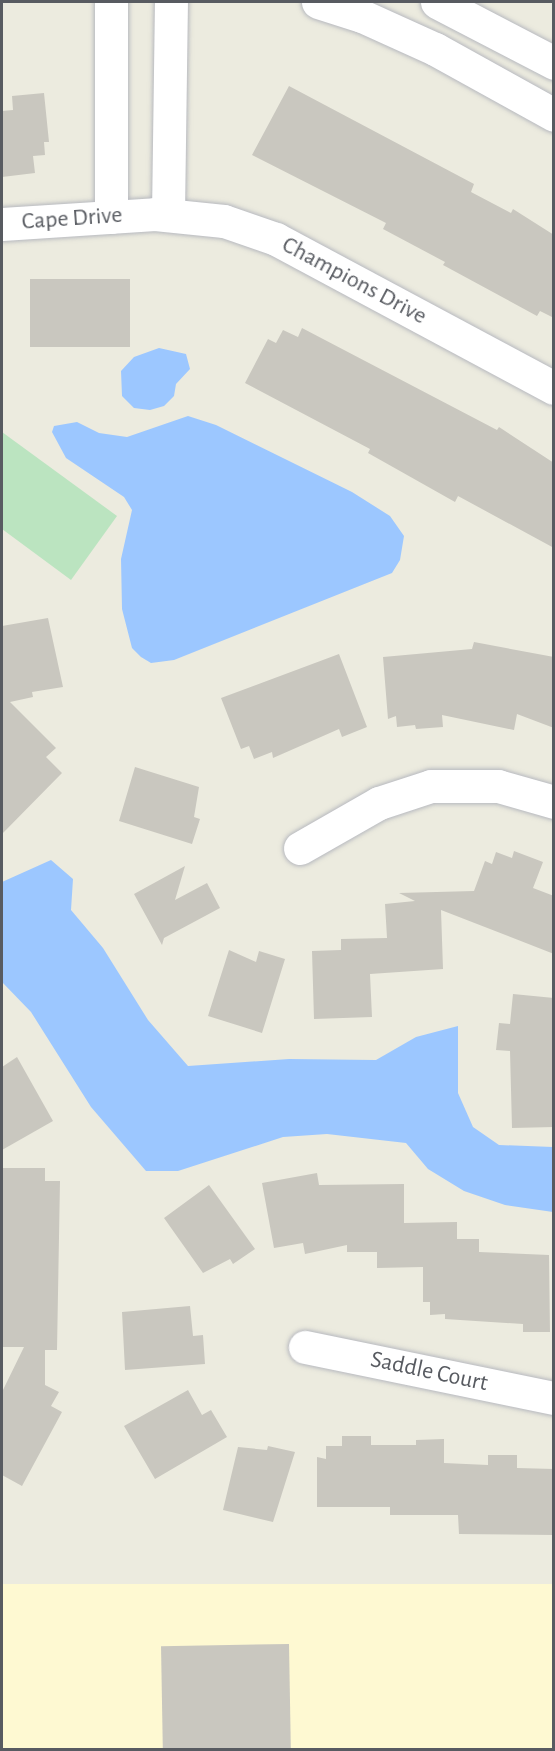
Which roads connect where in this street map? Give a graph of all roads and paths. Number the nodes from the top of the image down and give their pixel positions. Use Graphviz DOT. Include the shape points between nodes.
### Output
graph roads {
  1 [pos="111,2"];
  2 [pos="171,2"];
  3 [pos="318,2"];
  4 [pos="437,2"];
  5 [pos="554,63"];
  6 [pos="554,115"];
  7 [pos="140,215"];
  8 [pos="2,224"];
  9 [pos="554,388"];
  10 [pos="554,802"];
  11 [pos="300,848"];
  12 [pos="305,1347"];
  13 [pos="554,1398"];
  1 -- 7 [label="street"];
  2 -- 7 [label="street"];
  3 -- 6 [label="street" via="354,12 435,49"];
  4 -- 5 [label="street"];
  7 -- 8 [label="street, Cape Drive"];
  7 -- 9 [label="street, Champions Drive" via="224,221 276,239"];
  10 -- 11 [label="street" via="498,786 430,786 378,803"];
  12 -- 13 [label="street, Saddle Court"];
}
